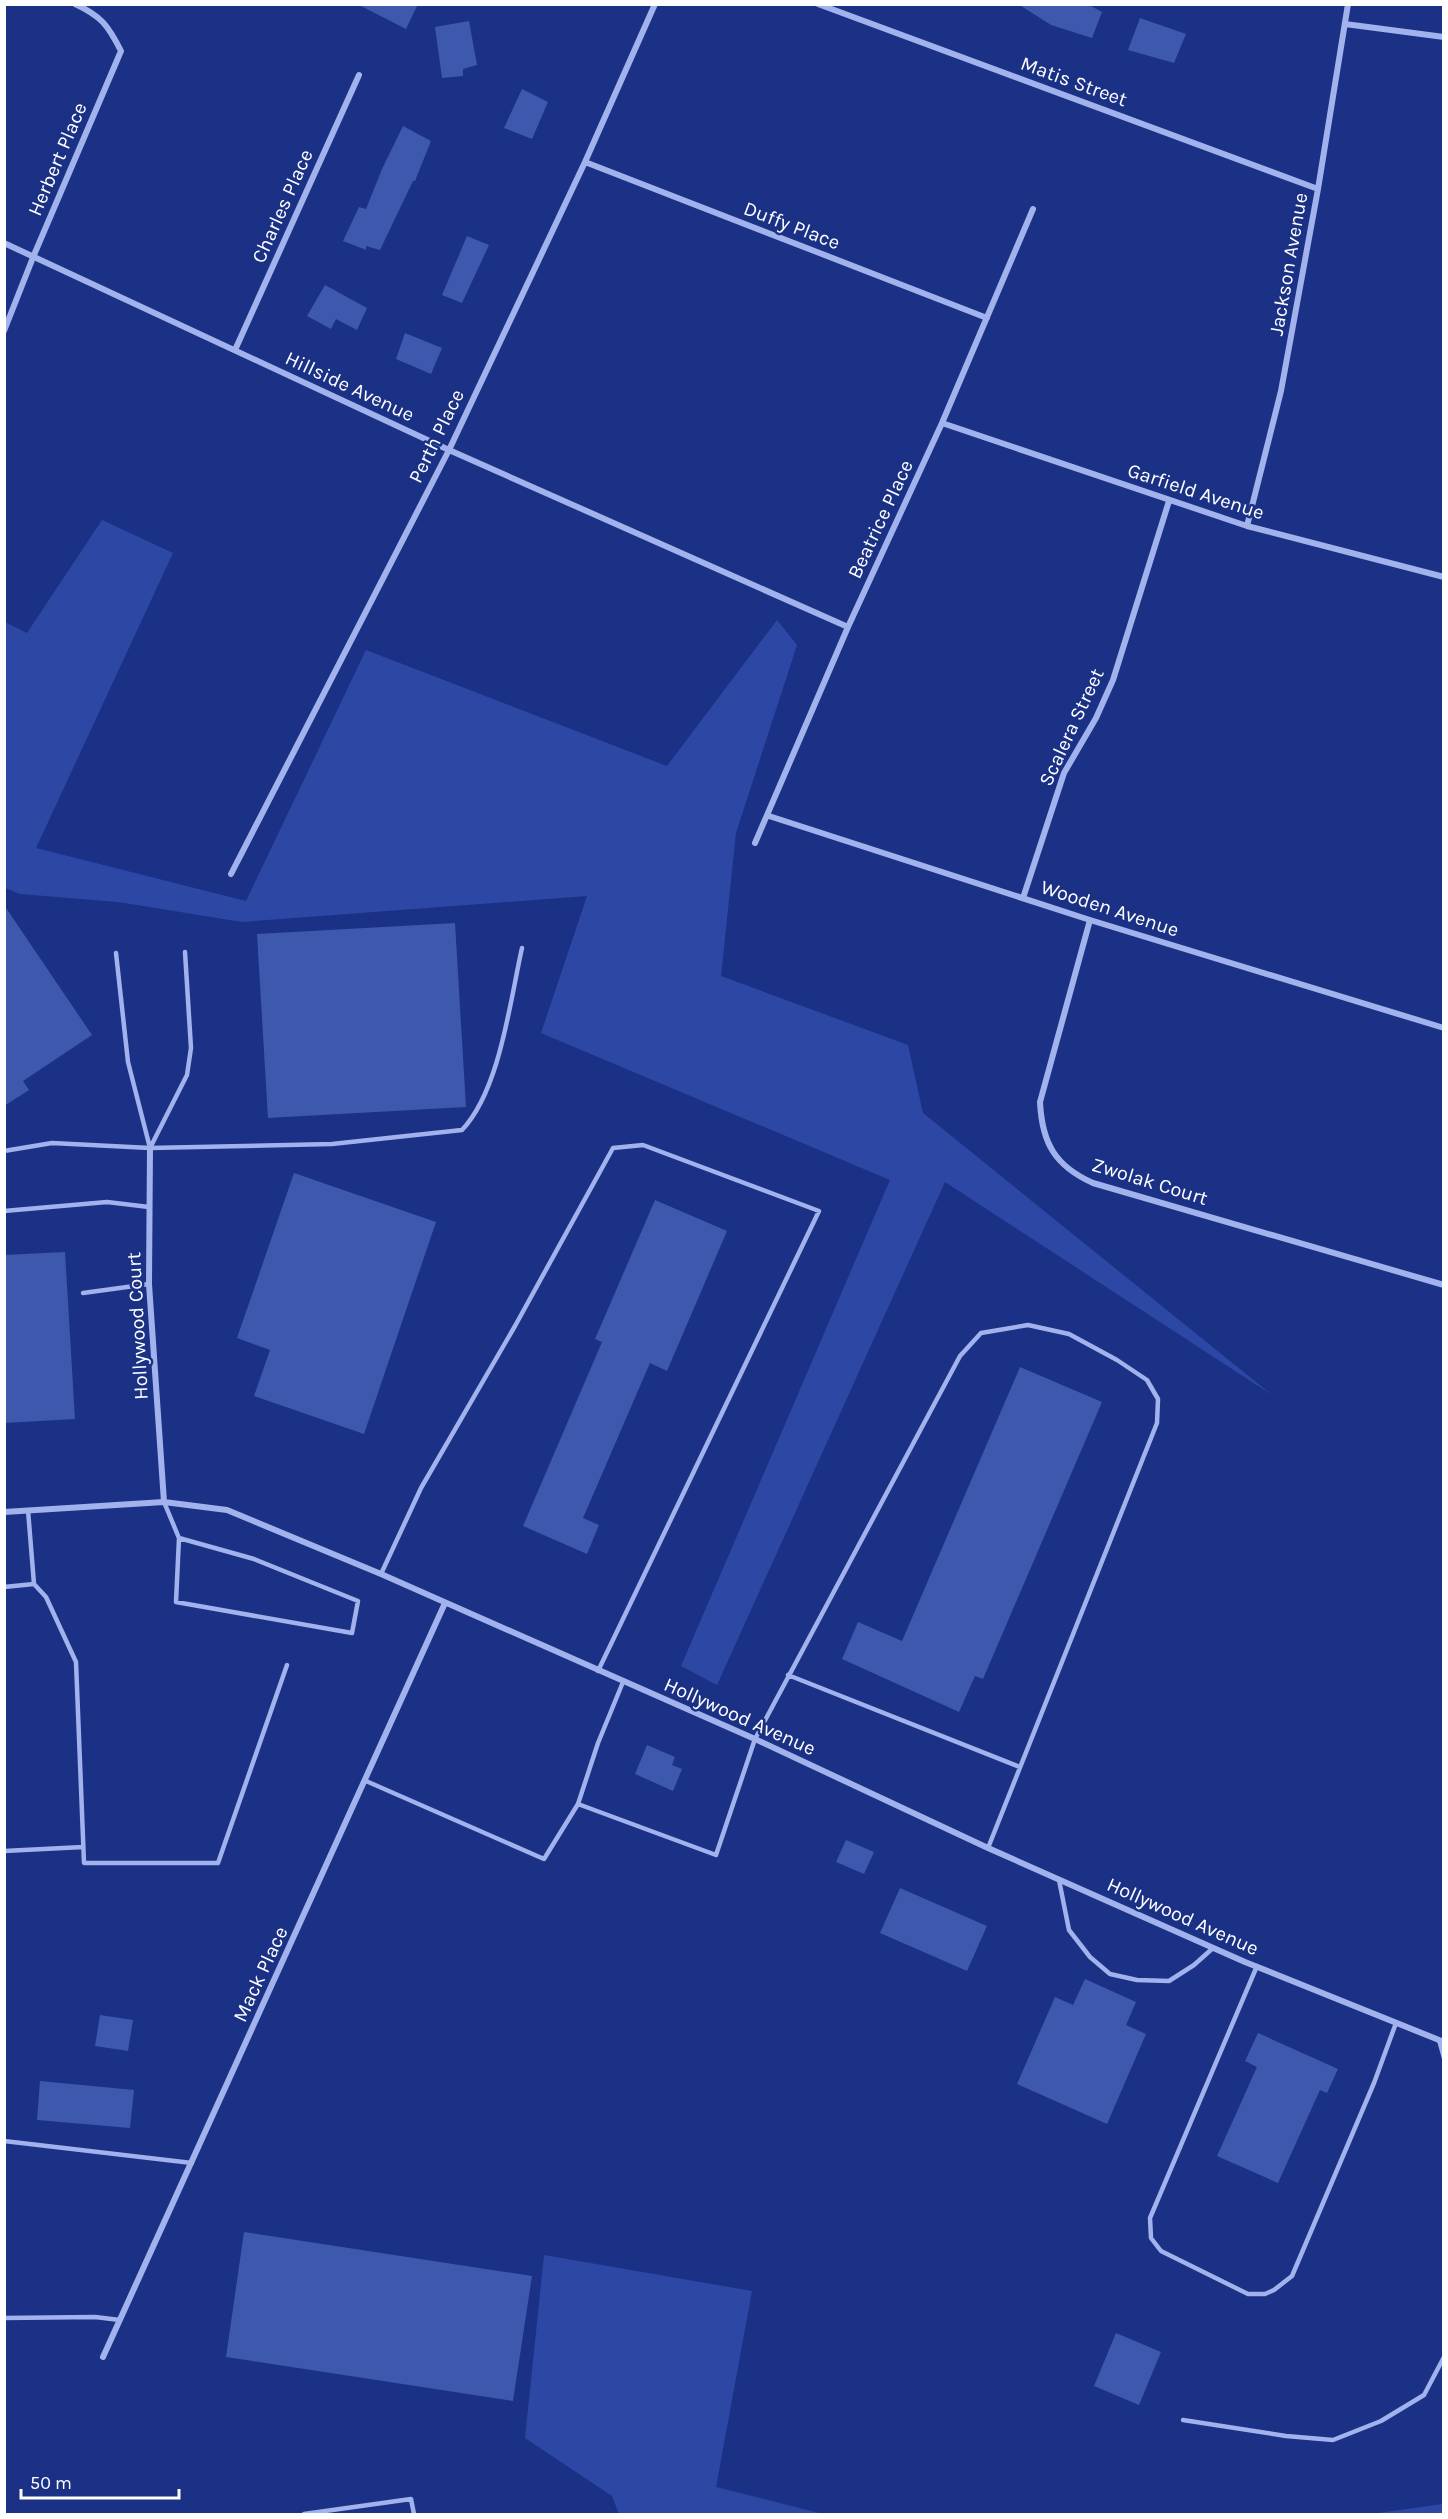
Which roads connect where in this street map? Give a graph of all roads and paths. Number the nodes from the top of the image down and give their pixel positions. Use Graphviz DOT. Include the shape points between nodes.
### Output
graph roads {
  1 [pos="75,4"];
  2 [pos="655,4"];
  3 [pos="818,4"];
  4 [pos="1348,4"];
  5 [pos="1345,24"];
  6 [pos="1443,37"];
  7 [pos="359,75"];
  8 [pos="585,162"];
  9 [pos="1318,189"];
  10 [pos="1033,209"];
  11 [pos="4,243"];
  12 [pos="34,255"];
  13 [pos="987,318"];
  14 [pos="4,331"];
  15 [pos="234,350"];
  16 [pos="942,423"];
  17 [pos="449,450"];
  18 [pos="1168,501"];
  19 [pos="1247,526"];
  20 [pos="1443,577"];
  21 [pos="848,627"];
  22 [pos="769,816"];
  23 [pos="755,843"];
  24 [pos="231,874"];
  25 [pos="1023,898"];
  26 [pos="1090,920"];
  27 [pos="522,948"];
  28 [pos="185,952"];
  29 [pos="116,953"];
  30 [pos="1443,1028"];
  31 [pos="150,1148"];
  32 [pos="4,1150"];
  33 [pos="149,1207"];
  34 [pos="4,1211"];
  35 [pos="149,1284"];
  36 [pos="1443,1285"];
  37 [pos="83,1293"];
  38 [pos="164,1502"];
  39 [pos="27,1510"];
  40 [pos="4,1512"];
  41 [pos="178,1538"];
  42 [pos="381,1574"];
  43 [pos="34,1584"];
  44 [pos="4,1587"];
  45 [pos="446,1603"];
  46 [pos="287,1665"];
  47 [pos="598,1671"];
  48 [pos="788,1675"];
  49 [pos="623,1682"];
  50 [pos="755,1739"];
  51 [pos="1020,1767"];
  52 [pos="366,1781"];
  53 [pos="578,1804"];
  54 [pos="83,1847"];
  55 [pos="988,1848"];
  56 [pos="4,1851"];
  57 [pos="1059,1880"];
  58 [pos="1213,1948"];
  59 [pos="1257,1966"];
  60 [pos="1396,2023"];
  61 [pos="1441,2041"];
  62 [pos="1443,2058"];
  63 [pos="4,2141"];
  64 [pos="192,2163"];
  65 [pos="4,2318"];
  66 [pos="120,2320"];
  67 [pos="103,2357"];
  68 [pos="1443,2358"];
  69 [pos="1183,2420"];
  70 [pos="304,2514"];
  71 [pos="414,2514"];
  1 -- 12 [label="street, Herbert Place" via="109,27 121,51"];
  2 -- 8 [label="street, Perth Place"];
  3 -- 9 [label="street, Matis Street"];
  4 -- 5 [label="street, Jackson Avenue"];
  5 -- 6 [label="street"];
  5 -- 9 [label="street, Jackson Avenue"];
  7 -- 15 [label="street, Charles Place"];
  8 -- 13 [label="street, Duffy Place"];
  8 -- 17 [label="street, Perth Place"];
  9 -- 19 [label="street, Jackson Avenue" via="1281,391"];
  10 -- 13 [label="street, Beatrice Place"];
  11 -- 12 [label="street, Hillside Avenue"];
  12 -- 14 [label="street, Herbert Place"];
  12 -- 15 [label="street, Hillside Avenue"];
  13 -- 16 [label="street, Beatrice Place"];
  15 -- 17 [label="street, Hillside Avenue"];
  16 -- 18 [label="street, Garfield Avenue"];
  16 -- 21 [label="street, Beatrice Place"];
  17 -- 21 [label="street, Hillside Avenue"];
  17 -- 24 [label="street, Perth Place"];
  18 -- 19 [label="street, Garfield Avenue"];
  18 -- 25 [label="street, Scalera Street" via="1113,680 1064,772"];
  19 -- 20 [label="street, Garfield Avenue"];
  21 -- 22 [label="street, Beatrice Place"];
  22 -- 23 [label="street, Beatrice Place"];
  22 -- 25 [label="street, Wooden Avenue"];
  25 -- 26 [label="street, Wooden Avenue"];
  26 -- 30 [label="street, Wooden Avenue"];
  26 -- 36 [label="street, Zwolak Court" via="1040,1102 1041,1126 1050,1149 1066,1168 1093,1183"];
  27 -- 31 [label="lane" via="493,1073 474,1118 462,1130 332,1144"];
  28 -- 31 [label="lane" via="191,1047 187,1075"];
  29 -- 31 [label="lane" via="128,1062"];
  31 -- 32 [label="lane" via="52,1143"];
  31 -- 33 [label="street, Hollywood Court"];
  33 -- 34 [label="lane" via="107,1203"];
  33 -- 35 [label="street, Hollywood Court"];
  35 -- 37 [label="lane"];
  35 -- 38 [label="street, Hollywood Court"];
  38 -- 39 [label="street, Hollywood Avenue"];
  38 -- 41 [label="lane"];
  38 -- 42 [label="street, Hollywood Avenue" via="227,1510"];
  39 -- 40 [label="street, Hollywood Avenue"];
  39 -- 43 [label="lane"];
  41 -- 41 [label="lane" via="176,1602 352,1633 358,1601 254,1559"];
  42 -- 45 [label="street, Hollywood Avenue"];
  42 -- 47 [label="lane" via="422,1488 613,1148 643,1145 819,1212"];
  43 -- 44 [label="lane"];
  43 -- 54 [label="lane" via="46,1597 76,1662"];
  45 -- 47 [label="street, Hollywood Avenue"];
  45 -- 52 [label="street, Mack Place"];
  46 -- 54 [label="lane" via="218,1863 84,1863"];
  47 -- 49 [label="street, Hollywood Avenue"];
  48 -- 50 [label="lane"];
  48 -- 51 [label="lane"];
  48 -- 51 [label="lane" via="960,1356 981,1334 1028,1325 1069,1334 1147,1380 1158,1399 1157,1423"];
  49 -- 50 [label="street, Hollywood Avenue"];
  49 -- 53 [label="lane"];
  50 -- 53 [label="lane" via="716,1855"];
  50 -- 55 [label="street, Hollywood Avenue"];
  51 -- 55 [label="lane"];
  52 -- 53 [label="lane" via="544,1859"];
  52 -- 64 [label="street, Mack Place"];
  54 -- 56 [label="lane"];
  55 -- 57 [label="street, Hollywood Avenue"];
  57 -- 58 [label="street, Hollywood Avenue"];
  57 -- 58 [label="lane" via="1069,1930 1090,1957 1110,1974 1169,1981"];
  58 -- 59 [label="street, Hollywood Avenue"];
  59 -- 60 [label="street, Hollywood Avenue"];
  59 -- 60 [label="lane" via="1150,2218 1150,2238 1161,2252 1248,2294 1265,2294 1292,2276"];
  60 -- 61 [label="street, Hollywood Avenue"];
  61 -- 62 [label="lane"];
  63 -- 64 [label="lane"];
  64 -- 66 [label="street, Mack Place"];
  65 -- 66 [label="lane"];
  66 -- 67 [label="street, Mack Place"];
  68 -- 69 [label="lane" via="1424,2396 1382,2421 1333,2440"];
  70 -- 71 [label="lane" via="411,2499"];
}
